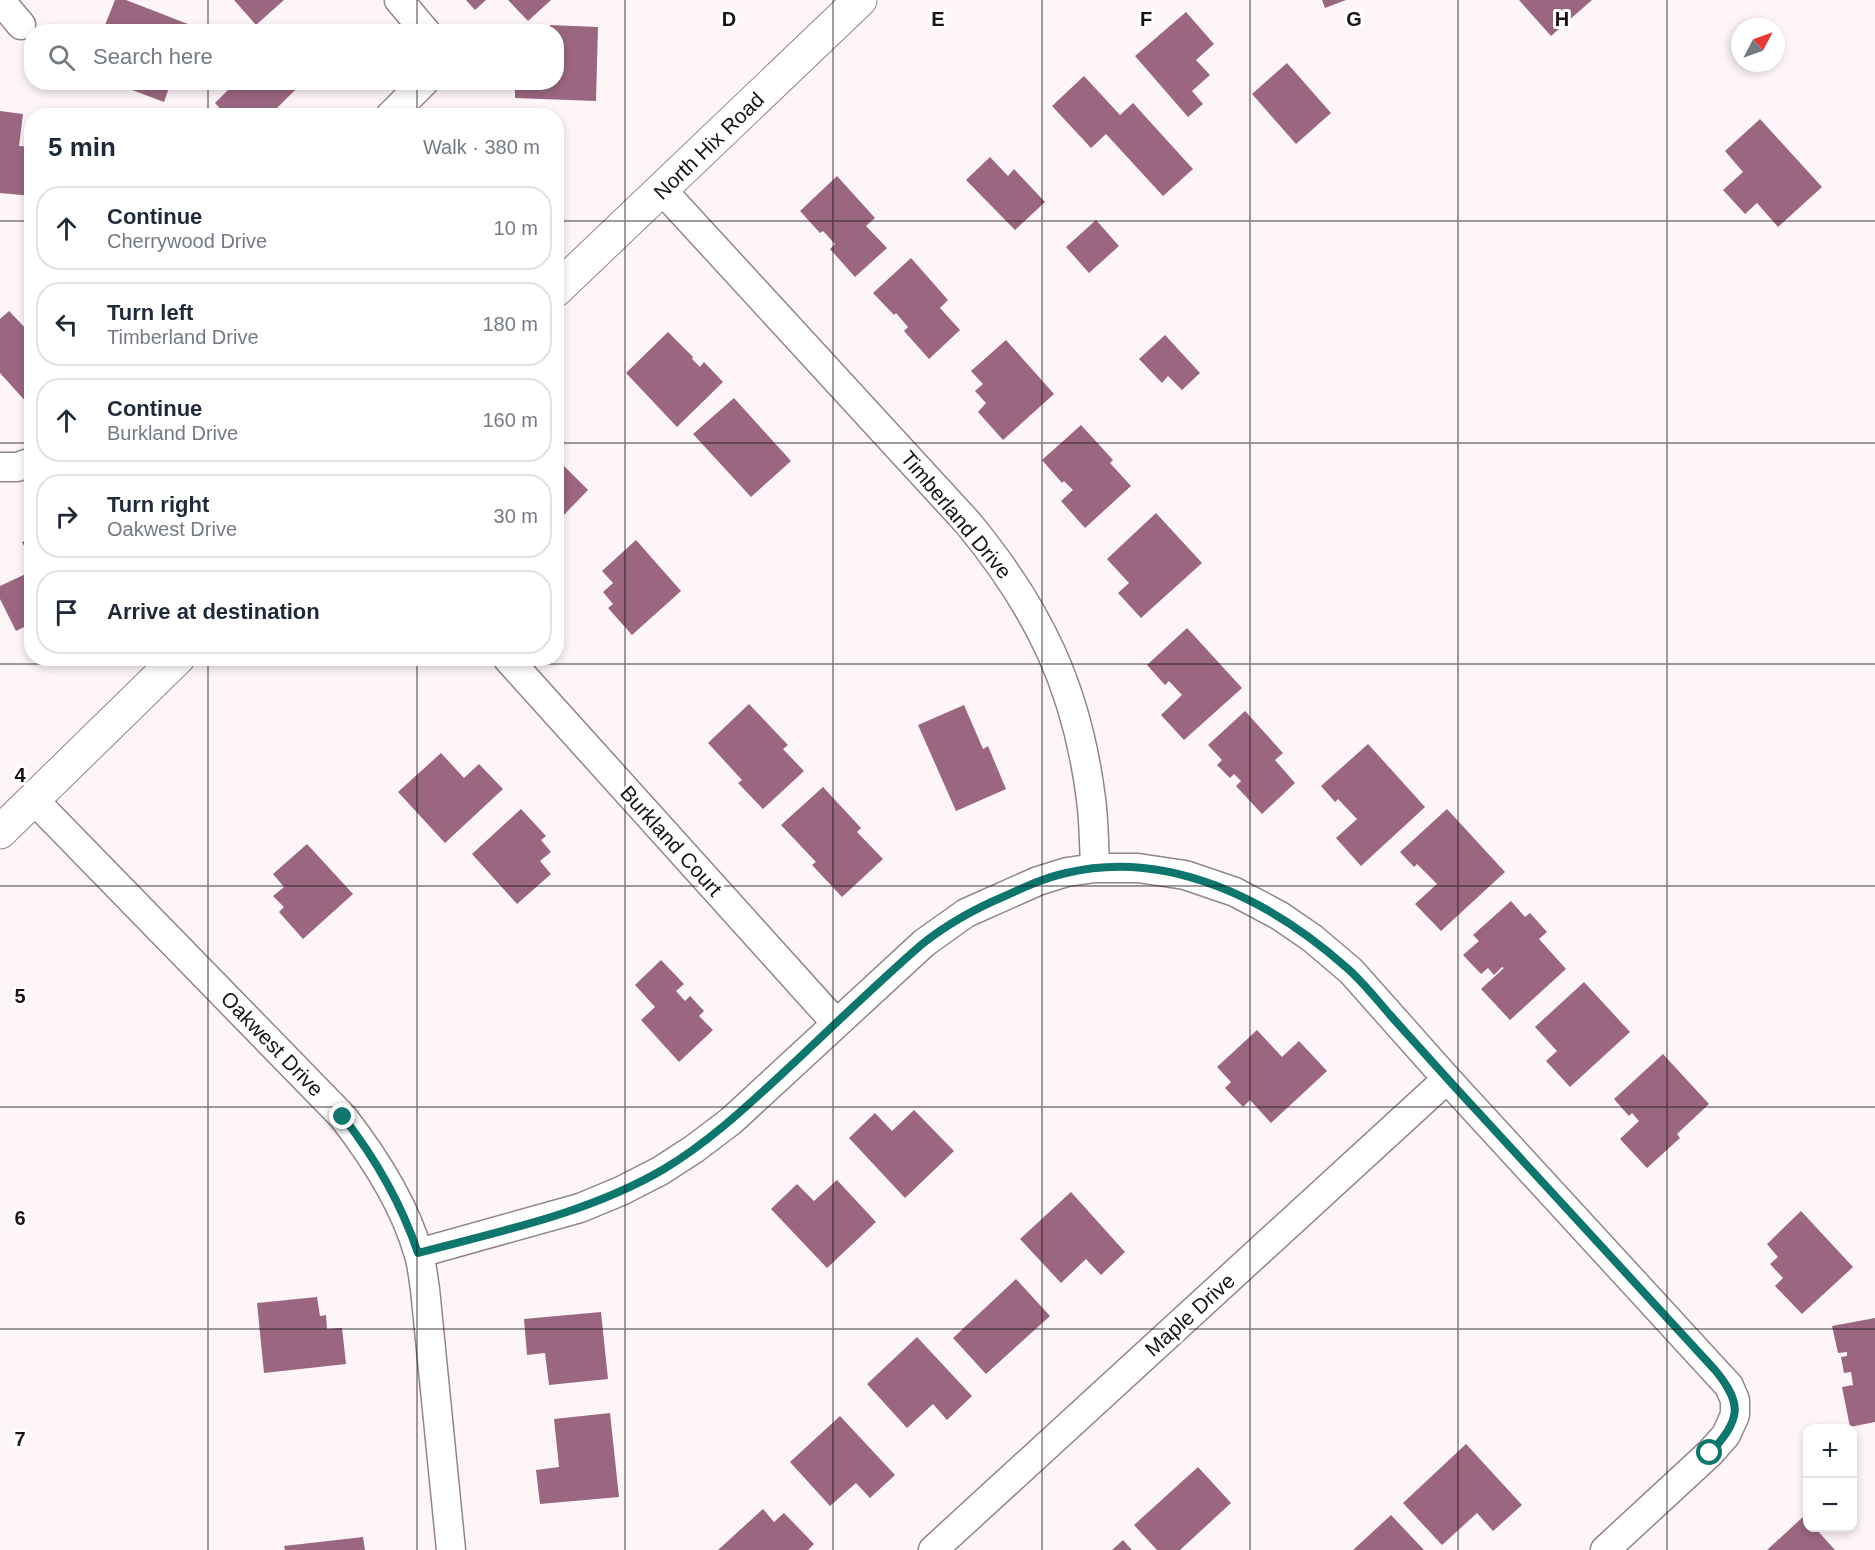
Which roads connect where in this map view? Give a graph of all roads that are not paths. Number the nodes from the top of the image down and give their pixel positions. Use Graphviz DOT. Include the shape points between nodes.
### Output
graph roads {
  1 [pos="0,0"];
  2 [pos="399,0"];
  3 [pos="860,0"];
  4 [pos="419,24"];
  5 [pos="21,25"];
  6 [pos="416,90"];
  7 [pos="398,108"];
  8 [pos="663,190"];
  9 [pos="564,283"];
  10 [pos="24,464"];
  11 [pos="1,468"];
  12 [pos="169,666"];
  13 [pos="514,666"];
  14 [pos="33,799"];
  15 [pos="0,832"];
  16 [pos="1095,868"];
  17 [pos="836,1023"];
  18 [pos="1448,1079"];
  19 [pos="418,1253"];
  20 [pos="452,1550"];
  21 [pos="933,1550"];
  22 [pos="1605,1550"];
  1 -- 5 [label="street"];
  2 -- 4 [label="street"];
  3 -- 8 [label="street, North Hix Road"];
  6 -- 7 [label="street"];
  8 -- 9 [label="street, North Hix Road"];
  8 -- 16 [label="street, Timberland Drive" via="968,523 1021,593 1057,661 1078,727 1091,800"];
  10 -- 11 [label="street"];
  12 -- 14 [label="street"];
  13 -- 17 [label="street, Burkland Court"];
  14 -- 15 [label="street"];
  14 -- 19 [label="street, Oakwest Drive" via="343,1117 365,1146 406,1217"];
  16 -- 17 [label="street" via="1038,881 966,913 924,943"];
  16 -- 18 [label="street" via="1138,867 1185,875 1235,892 1280,916 1351,971"];
  17 -- 19 [label="street" via="731,1121 660,1171 580,1208"];
  18 -- 21 [label="street, Maple Drive"];
  18 -- 22 [label="street" via="1715,1370 1735,1400 1735,1415 1726,1435"];
  19 -- 20 [label="street, Oakwest Drive"];
}
